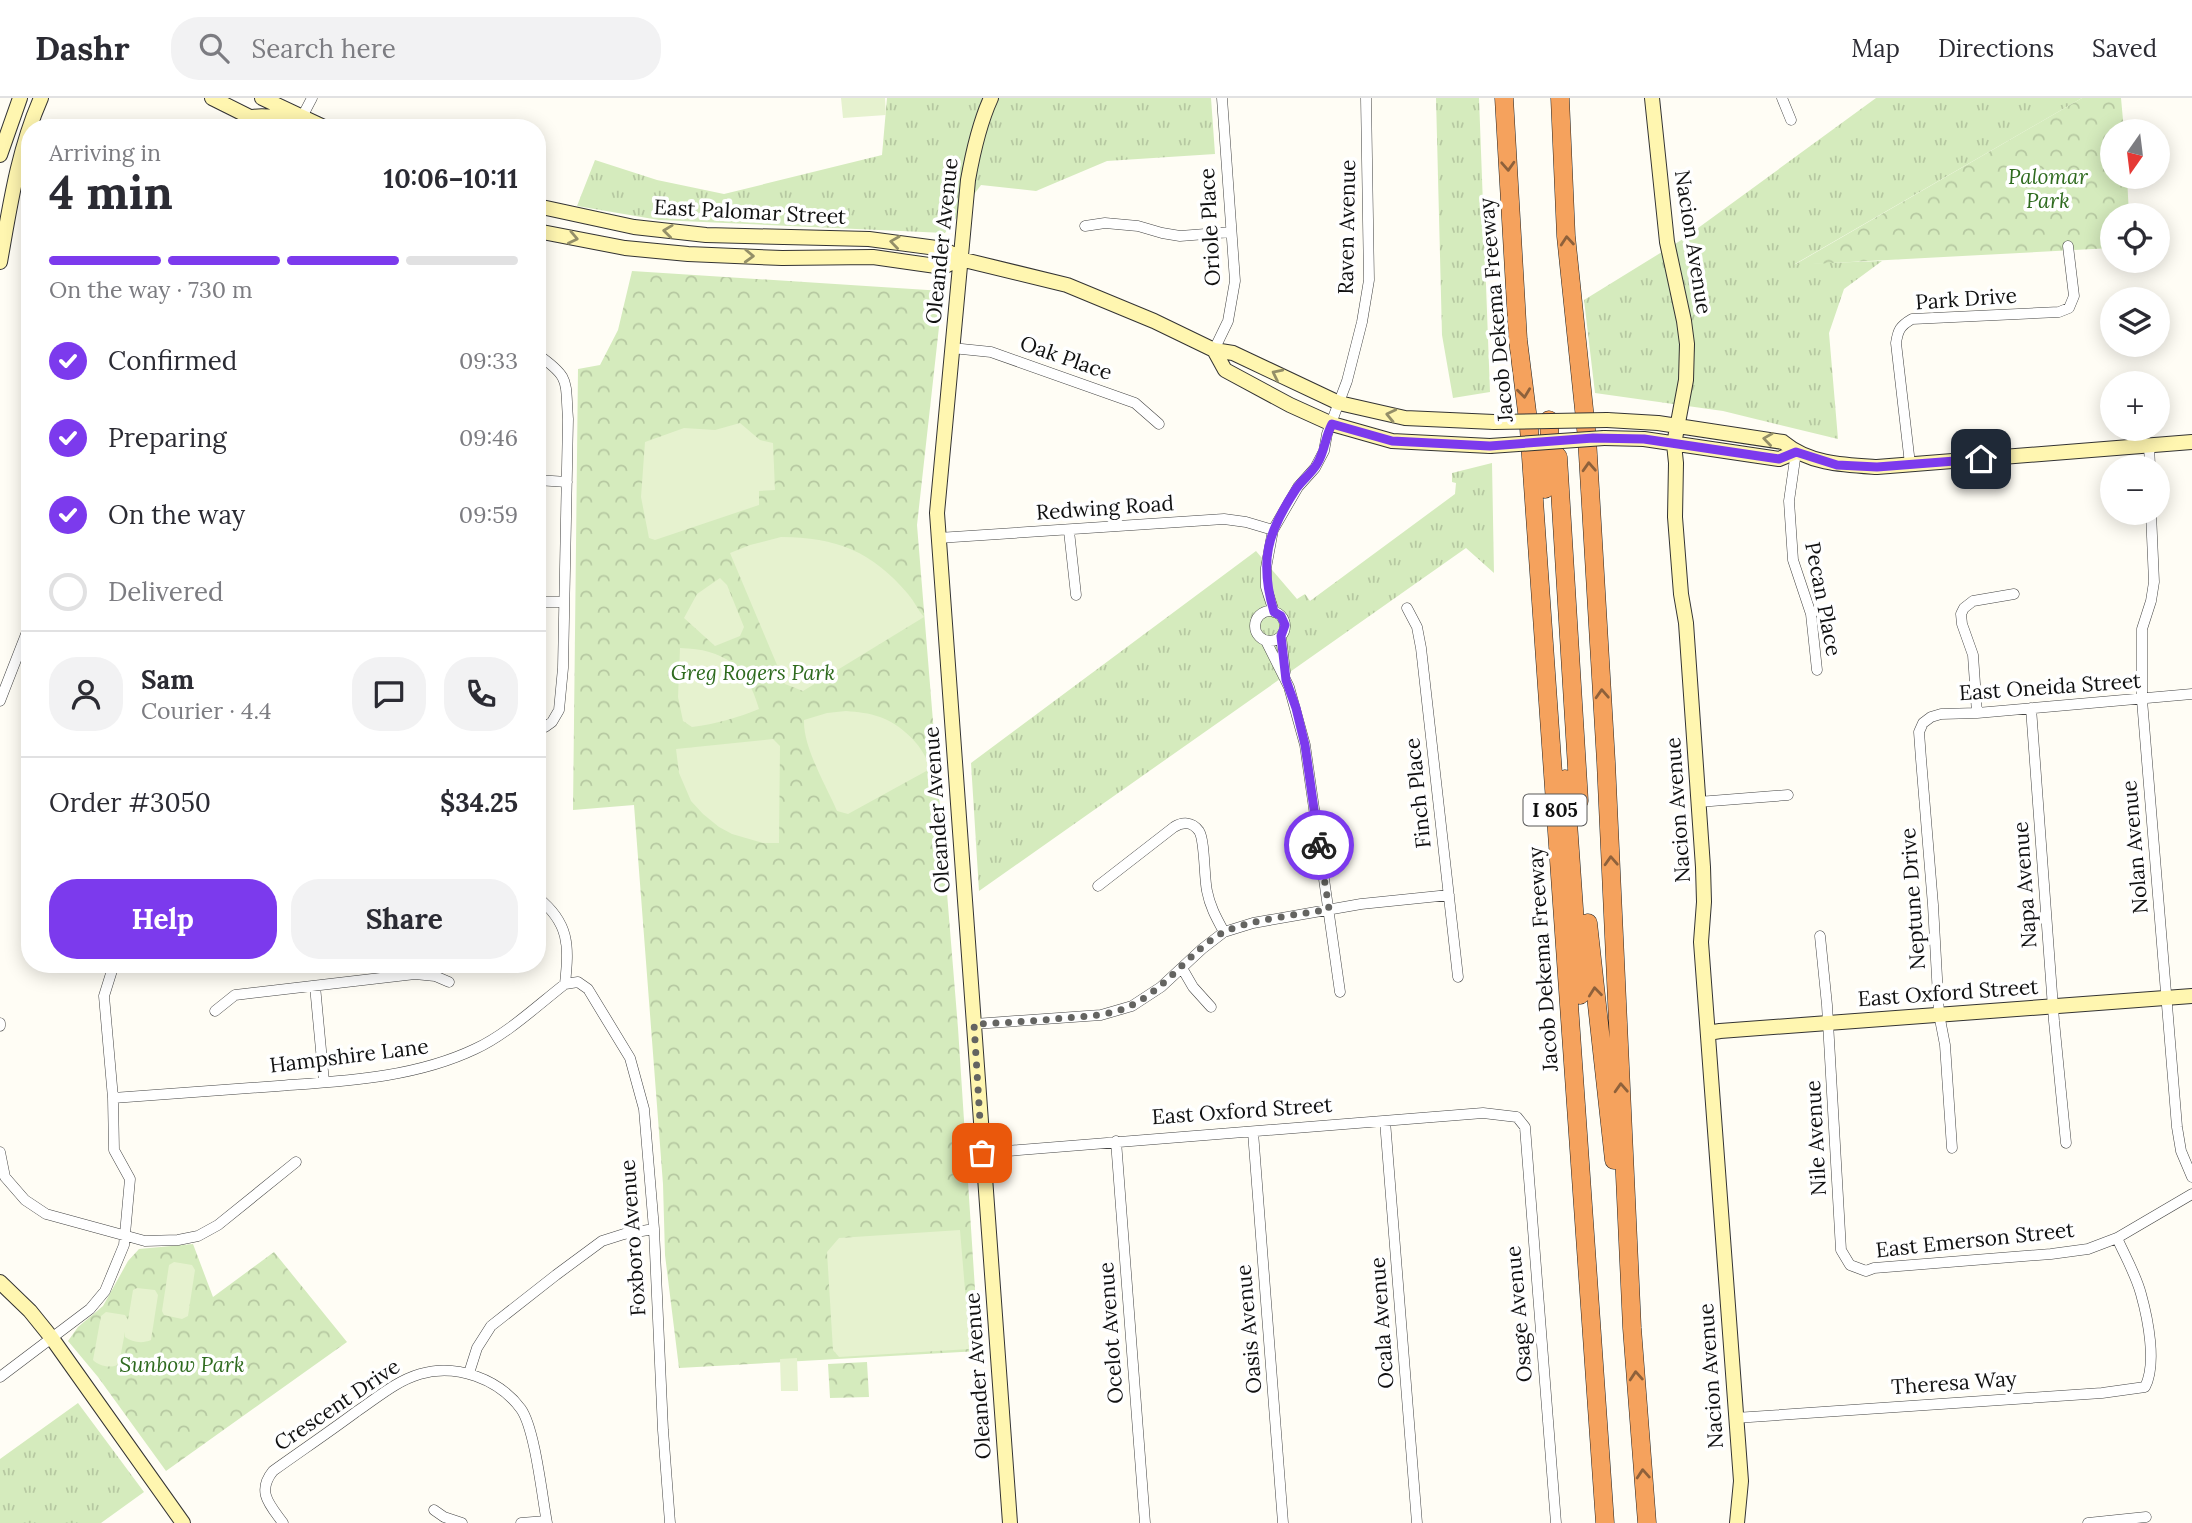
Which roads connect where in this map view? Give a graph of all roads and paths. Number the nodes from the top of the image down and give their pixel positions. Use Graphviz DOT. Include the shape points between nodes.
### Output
graph roads {
  1 [pos="20,98"];
  2 [pos="41,98"];
  3 [pos="212,98"];
  4 [pos="262,98"];
  5 [pos="312,98"];
  6 [pos="991,98"];
  7 [pos="1222,98"];
  8 [pos="1366,98"];
  9 [pos="1504,98"];
  10 [pos="1560,98"];
  11 [pos="1652,98"];
  12 [pos="1782,98"];
  13 [pos="252,117"];
  14 [pos="302,117"];
  15 [pos="31,119"];
  16 [pos="256,119"];
  17 [pos="284,119"];
  18 [pos="293,119"];
  19 [pos="306,119"];
  20 [pos="1791,120"];
  21 [pos="0,155"];
  22 [pos="21,158"];
  23 [pos="546,208"];
  24 [pos="630,226"];
  25 [pos="1085,226"];
  26 [pos="546,232"];
  27 [pos="1231,232"];
  28 [pos="604,244"];
  29 [pos="2068,246"];
  30 [pos="960,259"];
  31 [pos="0,262"];
  32 [pos="952,348"];
  33 [pos="1214,350"];
  34 [pos="546,361"];
  35 [pos="1339,403"];
  36 [pos="1549,420"];
  37 [pos="1159,424"];
  38 [pos="1332,424"];
  39 [pos="1677,426"];
  40 [pos="2192,442"];
  41 [pos="1550,444"];
  42 [pos="1674,444"];
  43 [pos="2150,445"];
  44 [pos="1796,452"];
  45 [pos="2150,455"];
  46 [pos="1910,464"];
  47 [pos="546,481"];
  48 [pos="567,482"];
  49 [pos="2152,525"];
  50 [pos="1273,530"];
  51 [pos="1069,531"];
  52 [pos="938,538"];
  53 [pos="1266,587"];
  54 [pos="1558,592"];
  55 [pos="2014,594"];
  56 [pos="1076,595"];
  57 [pos="546,602"];
  58 [pos="564,602"];
  59 [pos="1407,608"];
  60 [pos="1274,612"];
  61 [pos="1259,616"];
  62 [pos="1281,636"];
  63 [pos="1266,641"];
  64 [pos="21,647"];
  65 [pos="1818,670"];
  66 [pos="1286,680"];
  67 [pos="2192,694"];
  68 [pos="2142,700"];
  69 [pos="0,701"];
  70 [pos="2031,708"];
  71 [pos="1978,713"];
  72 [pos="546,726"];
  73 [pos="1919,732"];
  74 [pos="1788,795"];
  75 [pos="1698,802"];
  76 [pos="1098,886"];
  77 [pos="1449,895"];
  78 [pos="546,905"];
  79 [pos="1329,909"];
  80 [pos="1224,932"];
  81 [pos="1820,936"];
  82 [pos="1182,968"];
  83 [pos="111,973"];
  84 [pos="1458,977"];
  85 [pos="449,982"];
  86 [pos="565,984"];
  87 [pos="315,986"];
  88 [pos="1340,992"];
  89 [pos="2192,996"];
  90 [pos="2167,998"];
  91 [pos="1211,1007"];
  92 [pos="2054,1007"];
  93 [pos="215,1011"];
  94 [pos="1939,1014"];
  95 [pos="1828,1023"];
  96 [pos="974,1024"];
  97 [pos="1708,1033"];
  98 [pos="324,1082"];
  99 [pos="113,1098"];
  100 [pos="1504,1115"];
  101 [pos="1385,1121"];
  102 [pos="1252,1132"];
  103 [pos="1116,1141"];
  104 [pos="2066,1143"];
  105 [pos="1952,1148"];
  106 [pos="0,1152"];
  107 [pos="982,1153"];
  108 [pos="296,1162"];
  109 [pos="2192,1177"];
  110 [pos="2192,1194"];
  111 [pos="654,1229"];
  112 [pos="125,1237"];
  113 [pos="2117,1238"];
  114 [pos="1841,1250"];
  115 [pos="0,1282"];
  116 [pos="1632,1328"];
  117 [pos="51,1337"];
  118 [pos="469,1373"];
  119 [pos="0,1377"];
  120 [pos="1735,1418"];
  121 [pos="433,1510"];
  122 [pos="2146,1517"];
  123 [pos="547,1522"];
  124 [pos="183,1523"];
  125 [pos="283,1523"];
  126 [pos="462,1523"];
  127 [pos="521,1523"];
  128 [pos="670,1523"];
  129 [pos="1010,1523"];
  130 [pos="1145,1523"];
  131 [pos="1283,1523"];
  132 [pos="1416,1523"];
  133 [pos="1556,1523"];
  134 [pos="1606,1523"];
  135 [pos="1647,1523"];
  136 [pos="1737,1523"];
  137 [pos="2088,1523"];
  1 -- 21 [label="street"];
  2 -- 15 [label="street"];
  3 -- 13 [label="street"];
  4 -- 14 [label="street"];
  5 -- 14 [label="street"];
  6 -- 30 [label="street, Oleander Avenue" via="972,157"];
  7 -- 27 [label="street, Oriole Place"];
  8 -- 35 [label="street, Raven Avenue" via="1369,280 1363,323"];
  9 -- 134 [label="highway, Jacob Dekema Freeway / I 805, one-way"];
  116 -- 10 [label="highway, I 805, one-way" via="1605,735 1587,438 1566,236"];
  11 -- 39 [label="street, Nacion Avenue" via="1667,242 1687,344"];
  12 -- 20 [label="street"];
  13 -- 16 [label="street"];
  13 -- 17 [label="street"];
  14 -- 18 [label="street"];
  14 -- 19 [label="street"];
  22 -- 31 [label="street"];
  23 -- 24 [label="street, East Palomar Street"];
  24 -- 28 [label="street" via="622,236"];
  30 -- 24 [label="street, East Palomar Street, one-way" via="944,249 869,239 706,235"];
  25 -- 27 [label="street" via="1138,226 1180,236"];
  26 -- 28 [label="street, East Palomar Street, one-way"];
  27 -- 33 [label="street, Oriole Place" via="1233,302"];
  28 -- 30 [label="street, East Palomar Street, one-way" via="688,254 873,257 943,267"];
  29 -- 46 [label="street, Park Drive" via="2074,296 2069,308 1912,319 1898,330"];
  30 -- 32 [label="street, Oleander Avenue"];
  30 -- 33 [label="street, East Palomar Street" via="1066,285"];
  32 -- 37 [label="street, Oak Place" via="991,352 1135,402"];
  32 -- 52 [label="street, Oleander Avenue"];
  35 -- 33 [label="street, East Palomar Street, one-way" via="1233,353"];
  33 -- 38 [label="street, East Palomar Street" via="1225,370"];
  34 -- 48 [label="street" via="566,382"];
  36 -- 35 [label="street, East Palomar Street, one-way, bridge" via="1405,418"];
  35 -- 38 [label="street, Raven Avenue"];
  36 -- 39 [label="street, East Palomar Street, bridge"];
  36 -- 41 [label="highway, bridge"];
  38 -- 41 [label="street, East Palomar Street, bridge" via="1392,441"];
  38 -- 50 [label="street, Raven Avenue" via="1320,460 1298,486"];
  39 -- 42 [label="street, Nacion Avenue"];
  44 -- 39 [label="street, East Palomar Street, one-way" via="1783,442"];
  40 -- 43 [label="street, East Palomar Street"];
  41 -- 42 [label="street, East Palomar Street, bridge" via="1604,438"];
  41 -- 54 [label="highway" via="1543,459"];
  42 -- 44 [label="street, East Palomar Street" via="1779,459"];
  42 -- 75 [label="street, Nacion Avenue" via="1675,517"];
  43 -- 45 [label="street"];
  43 -- 46 [label="street, East Palomar Street"];
  44 -- 46 [label="street, East Palomar Street" via="1837,465"];
  44 -- 65 [label="street, Pecan Place" via="1789,500 1793,560 1811,614"];
  47 -- 48 [label="street"];
  48 -- 58 [label="street"];
  49 -- 68 [label="street, Nolan Avenue" via="2154,582 2142,629"];
  50 -- 51 [label="street, Redwing Road" via="1224,519"];
  50 -- 53 [label="street, Raven Avenue"];
  51 -- 52 [label="street, Redwing Road"];
  51 -- 56 [label="street"];
  52 -- 96 [label="street, Oleander Avenue"];
  53 -- 60 [label="street, Raven Avenue"];
  53 -- 61 [label="street, Raven Avenue"];
  116 -- 54 [label="highway, one-way" via="1589,937"];
  54 -- 134 [label="highway"];
  55 -- 71 [label="street" via="1973,601 1961,614 1973,655"];
  57 -- 58 [label="street"];
  58 -- 72 [label="street" via="559,710"];
  59 -- 77 [label="street, Finch Place" via="1421,649"];
  60 -- 61 [label="street"];
  60 -- 62 [label="street" via="1284,620"];
  61 -- 63 [label="street" via="1255,630"];
  62 -- 63 [label="street"];
  62 -- 66 [label="street"];
  63 -- 66 [label="street"];
  64 -- 69 [label="street"];
  66 -- 79 [label="street" via="1305,745"];
  67 -- 68 [label="street, East Oneida Street"];
  68 -- 70 [label="street, East Oneida Street"];
  68 -- 90 [label="street, Nolan Avenue"];
  70 -- 71 [label="street, East Oneida Street"];
  70 -- 92 [label="street, Napa Avenue"];
  71 -- 73 [label="street, East Oneida Street" via="1931,717"];
  73 -- 94 [label="street, Neptune Drive"];
  74 -- 75 [label="street"];
  75 -- 97 [label="street, Nacion Avenue"];
  76 -- 80 [label="street" via="1174,827 1191,824 1201,837 1206,891"];
  77 -- 79 [label="street"];
  77 -- 84 [label="street, Finch Place"];
  78 -- 86 [label="street" via="565,934"];
  79 -- 80 [label="street"];
  79 -- 88 [label="street"];
  80 -- 82 [label="street"];
  81 -- 95 [label="street, Nile Avenue"];
  82 -- 91 [label="street"];
  82 -- 96 [label="street" via="1132,1006 1101,1015"];
  83 -- 99 [label="street" via="104,996"];
  85 -- 87 [label="street" via="415,974"];
  86 -- 98 [label="street, Hampshire Lane" via="478,1048 441,1064"];
  86 -- 111 [label="street, Foxboro Avenue" via="578,982 587,989 636,1074 644,1109"];
  87 -- 93 [label="street" via="234,995"];
  87 -- 98 [label="street"];
  89 -- 90 [label="street, East Oxford Street"];
  90 -- 92 [label="street, East Oxford Street"];
  90 -- 109 [label="street, Nolan Avenue" via="2177,1127"];
  92 -- 94 [label="street, East Oxford Street"];
  92 -- 104 [label="street, Napa Avenue"];
  94 -- 95 [label="street, East Oxford Street"];
  94 -- 105 [label="street, Neptune Drive"];
  95 -- 97 [label="street, East Oxford Street"];
  95 -- 114 [label="street, Nile Avenue"];
  96 -- 107 [label="street, Oleander Avenue"];
  97 -- 120 [label="street, Nacion Avenue"];
  98 -- 99 [label="street, Hampshire Lane"];
  99 -- 112 [label="street" via="114,1150 130,1179"];
  100 -- 101 [label="street, East Oxford Street"];
  100 -- 133 [label="street, Osage Avenue" via="1517,1117 1525,1127"];
  101 -- 102 [label="street, East Oxford Street"];
  101 -- 132 [label="street, Ocala Avenue"];
  102 -- 103 [label="street, East Oxford Street"];
  102 -- 131 [label="street, Oasis Avenue"];
  103 -- 107 [label="street, East Oxford Street"];
  103 -- 130 [label="street, Ocelot Avenue"];
  106 -- 112 [label="street" via="5,1177 25,1200 46,1214"];
  107 -- 129 [label="street, Oleander Avenue"];
  108 -- 112 [label="street" via="198,1236 167,1241"];
  110 -- 113 [label="street, East Emerson Street"];
  111 -- 118 [label="street" via="602,1241 491,1326"];
  111 -- 128 [label="street, Foxboro Avenue"];
  112 -- 117 [label="street" via="105,1291 90,1309"];
  113 -- 114 [label="street, East Emerson Street" via="2063,1253 1866,1271 1850,1265"];
  113 -- 120 [label="street, Theresa Way" via="2141,1294 2151,1346 2150,1378 2145,1387"];
  115 -- 117 [label="street"];
  135 -- 116 [label="highway, I 805, one-way"];
  117 -- 119 [label="street"];
  117 -- 124 [label="street"];
  118 -- 123 [label="street, Crescent Drive" via="491,1382 521,1409 531,1433"];
  118 -- 125 [label="street, Crescent Drive" via="423,1373 399,1382 273,1471 265,1487 267,1499"];
  120 -- 136 [label="street, Nacion Avenue" via="1741,1481"];
  121 -- 126 [label="street"];
  122 -- 137 [label="street"];
  123 -- 127 [label="street"];
}
